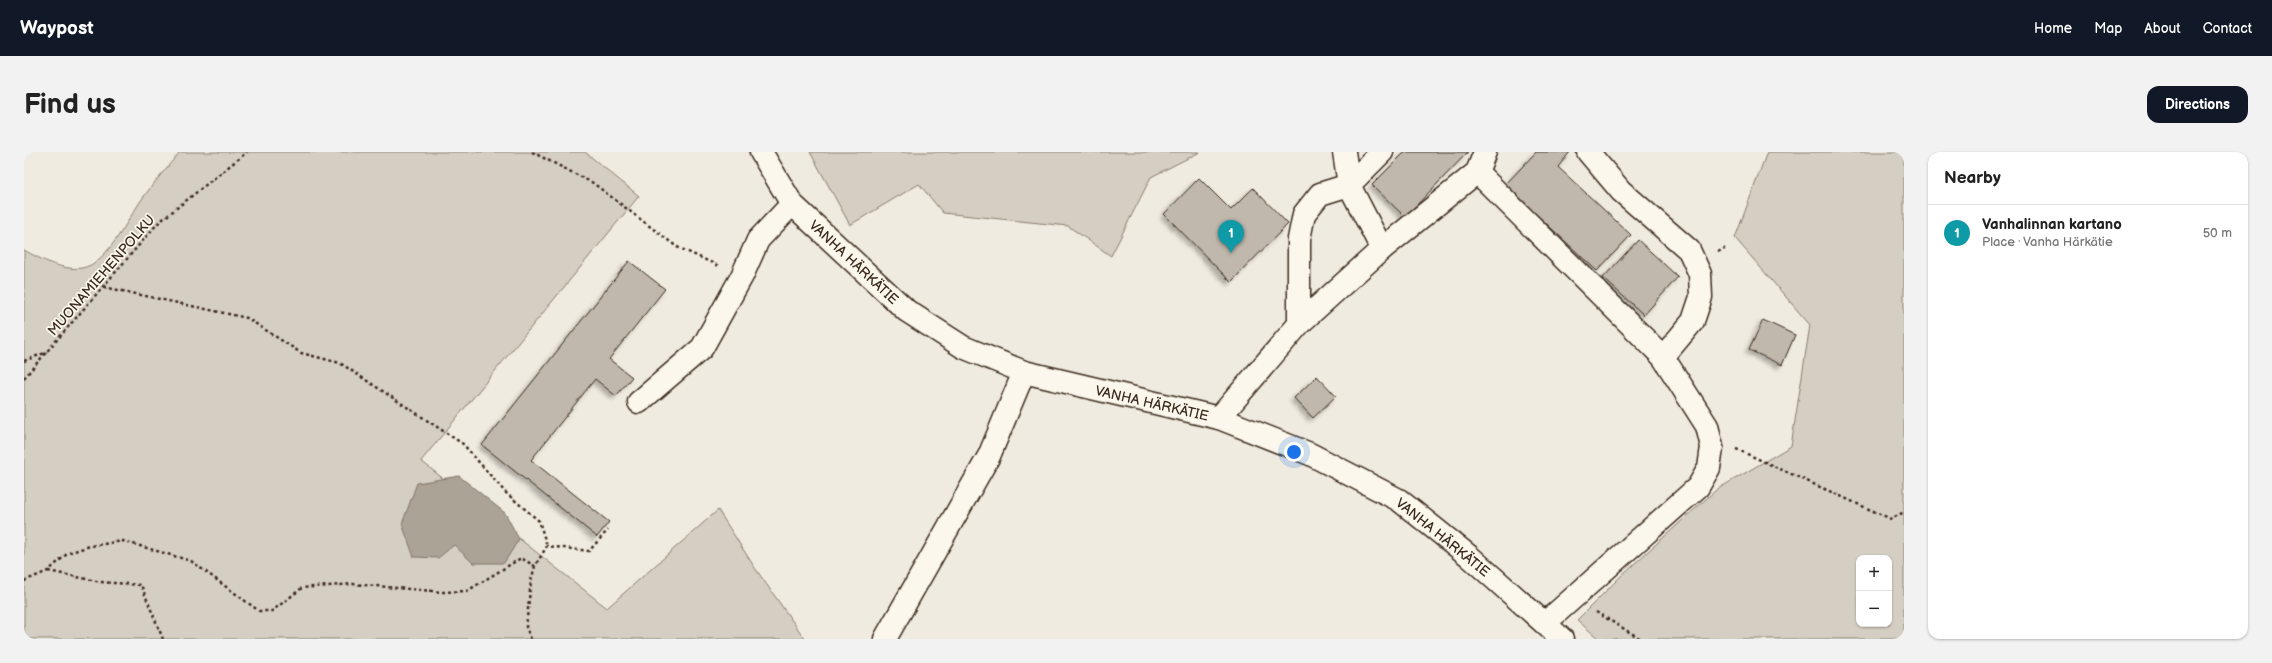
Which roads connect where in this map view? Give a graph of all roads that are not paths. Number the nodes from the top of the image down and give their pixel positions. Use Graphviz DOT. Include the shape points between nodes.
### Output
graph roads {
  1 [pos="761,152"];
  2 [pos="1344,152"];
  3 [pos="1382,152"];
  4 [pos="1484,152"];
  5 [pos="1588,152"];
  6 [pos="1476,172"];
  7 [pos="1349,185"];
  8 [pos="792,204"];
  9 [pos="1382,249"];
  10 [pos="1299,324"];
  11 [pos="1663,356"];
  12 [pos="1024,372"];
  13 [pos="639,402"];
  14 [pos="1220,418"];
  15 [pos="1545,623"];
  16 [pos="885,639"];
  17 [pos="1562,639"];
  1 -- 8 [label="street, VANHA HÄRKÄTIE"];
  2 -- 7 [label="street"];
  3 -- 7 [label="street"];
  4 -- 6 [label="street"];
  5 -- 11 [label="street" via="1621,192 1689,250 1700,274 1701,297 1693,321"];
  6 -- 9 [label="street"];
  6 -- 11 [label="street"];
  7 -- 9 [label="street"];
  7 -- 10 [label="street" via="1320,194 1304,214 1299,239"];
  8 -- 12 [label="street, VANHA HÄRKÄTIE" via="907,311 963,347"];
  8 -- 13 [label="street" via="758,240 742,276 702,348"];
  9 -- 10 [label="street"];
  10 -- 14 [label="street"];
  11 -- 15 [label="street" via="1707,426 1712,447 1709,468 1698,487"];
  12 -- 14 [label="street, VANHA HÄRKÄTIE"];
  12 -- 16 [label="street" via="989,456"];
  14 -- 15 [label="street, VANHA HÄRKÄTIE" via="1310,454 1399,500 1469,556"];
  15 -- 17 [label="street, VANHA HÄRKÄTIE"];
}
